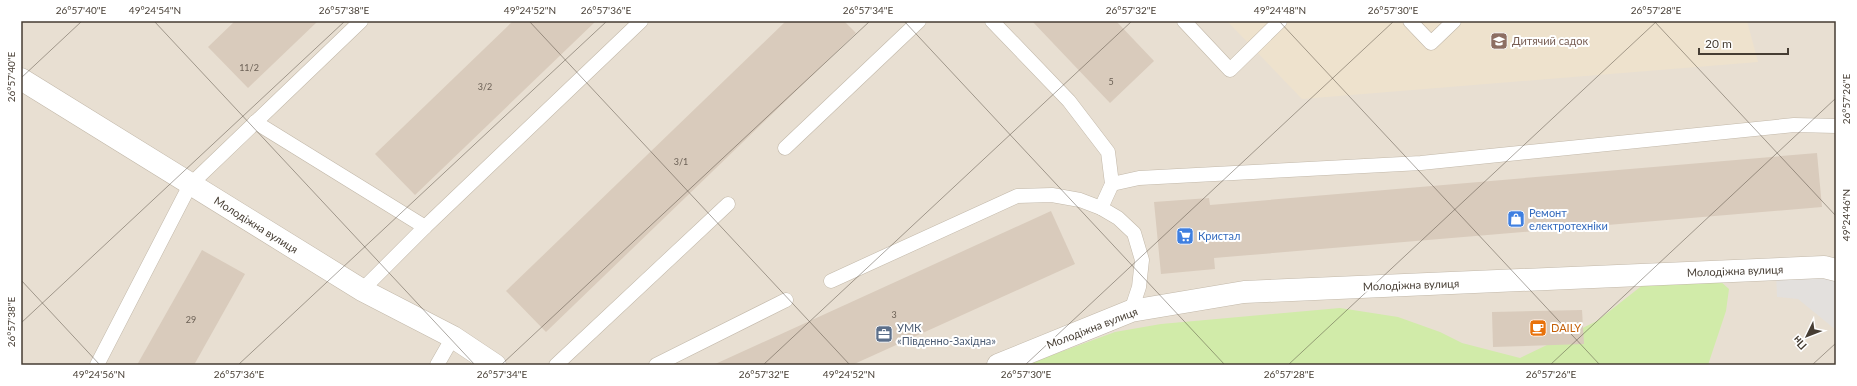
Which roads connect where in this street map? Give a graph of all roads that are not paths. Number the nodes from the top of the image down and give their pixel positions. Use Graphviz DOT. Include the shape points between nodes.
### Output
graph roads {
  1 [pos="361,21"];
  2 [pos="641,21"];
  3 [pos="919,21"];
  4 [pos="992,21"];
  5 [pos="1184,21"];
  6 [pos="1280,21"];
  7 [pos="1410,21"];
  8 [pos="1454,21"];
  9 [pos="21,79"];
  10 [pos="255,122"];
  11 [pos="1836,126"];
  12 [pos="785,148"];
  13 [pos="190,184"];
  14 [pos="1112,184"];
  15 [pos="728,204"];
  16 [pos="1101,208"];
  17 [pos="425,227"];
  18 [pos="1836,270"];
  19 [pos="831,281"];
  20 [pos="362,290"];
  21 [pos="786,300"];
  22 [pos="1131,311"];
  23 [pos="453,337"];
  24 [pos="97,365"];
  25 [pos="437,365"];
  26 [pos="495,365"];
  27 [pos="556,365"];
  28 [pos="656,365"];
  29 [pos="998,365"];
  1 -- 10 [label="lane"];
  2 -- 17 [label="lane"];
  3 -- 12 [label="lane"];
  4 -- 14 [label="lane" via="1069,101 1108,152"];
  5 -- 6 [label="lane" via="1230,70"];
  7 -- 8 [label="lane" via="1431,43"];
  9 -- 13 [label="street, Молодіжна вулиця"];
  10 -- 13 [label="lane"];
  10 -- 17 [label="lane"];
  11 -- 14 [label="lane" via="1794,125 1421,163 1139,178"];
  13 -- 20 [label="street, Молодіжна вулиця"];
  13 -- 24 [label="lane"];
  14 -- 16 [label="lane"];
  15 -- 27 [label="lane"];
  16 -- 19 [label="lane" via="1080,200 1052,195 1017,196"];
  16 -- 22 [label="lane" via="1118,218 1134,233 1142,260 1139,287"];
  17 -- 20 [label="lane"];
  18 -- 22 [label="street, Молодіжна вулиця" via="1824,268 1244,292"];
  20 -- 23 [label="street, Молодіжна вулиця"];
  21 -- 28 [label="lane"];
  22 -- 29 [label="street, Молодіжна вулиця"];
  23 -- 25 [label="lane"];
  23 -- 26 [label="street, Молодіжна вулиця"];
}
